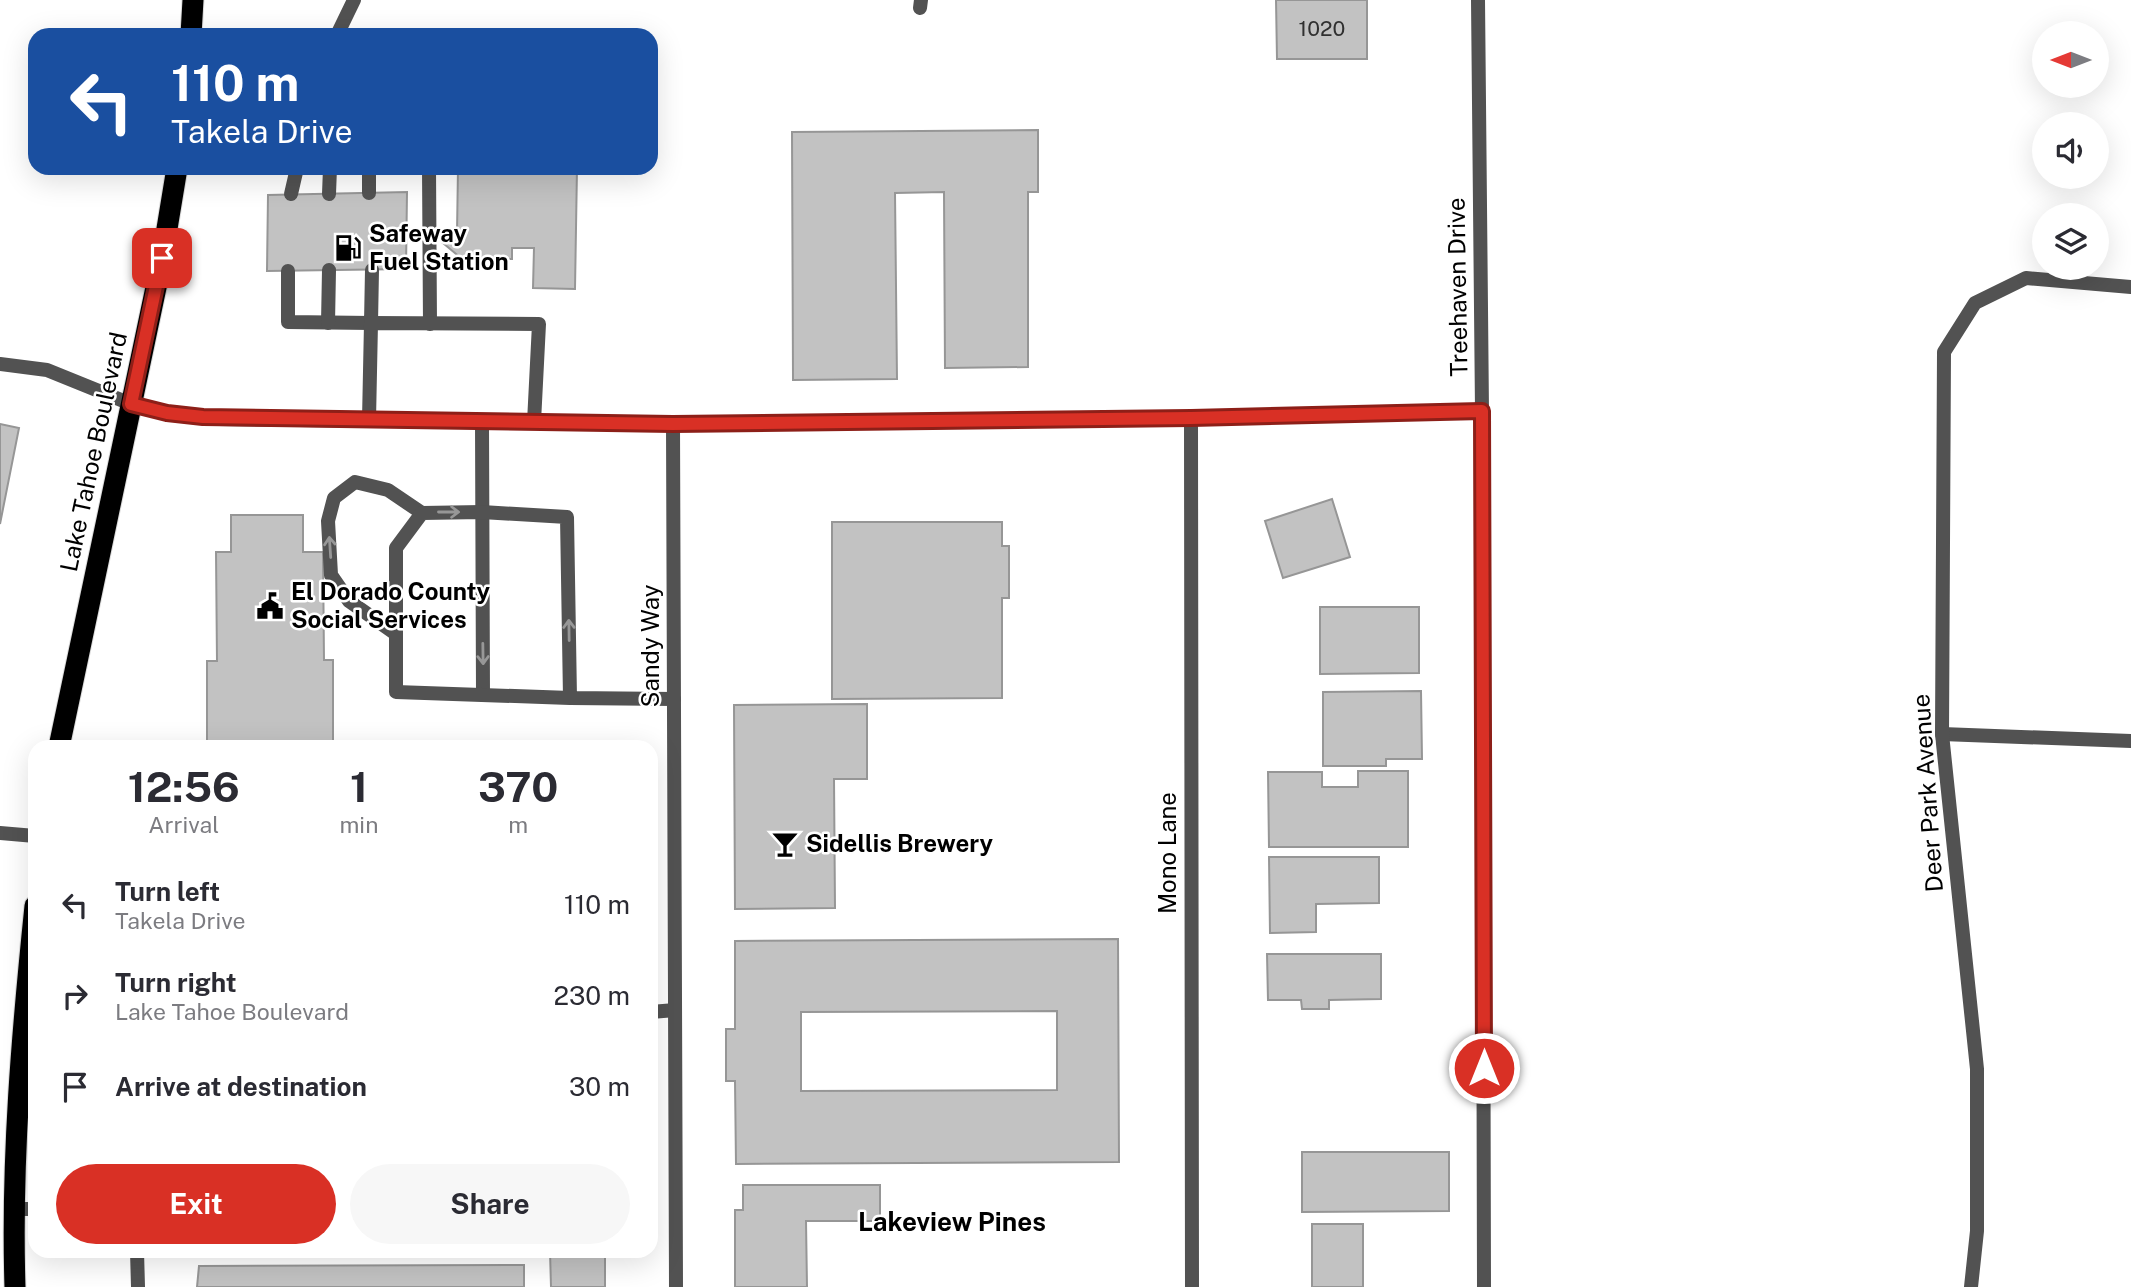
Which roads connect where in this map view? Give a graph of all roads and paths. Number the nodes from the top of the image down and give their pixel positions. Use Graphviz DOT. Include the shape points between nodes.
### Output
graph roads {
  1 [pos="193,0"];
  2 [pos="354,0"];
  3 [pos="1478,0"];
  4 [pos="191,28"];
  5 [pos="340,28"];
  6 [pos="176,175"];
  7 [pos="295,175"];
  8 [pos="330,175"];
  9 [pos="369,175"];
  10 [pos="429,175"];
  11 [pos="369,193"];
  12 [pos="291,194"];
  13 [pos="329,194"];
  14 [pos="329,270"];
  15 [pos="372,270"];
  16 [pos="288,271"];
  17 [pos="2131,286"];
  18 [pos="328,323"];
  19 [pos="371,323"];
  20 [pos="430,324"];
  21 [pos="0,364"];
  22 [pos="131,404"];
  23 [pos="1482,411"];
  24 [pos="1191,418"];
  25 [pos="369,420"];
  26 [pos="482,422"];
  27 [pos="534,422"];
  28 [pos="673,424"];
  29 [pos="481,512"];
  30 [pos="422,513"];
  31 [pos="396,634"];
  32 [pos="484,695"];
  33 [pos="570,698"];
  34 [pos="674,699"];
  35 [pos="1942,734"];
  36 [pos="60,740"];
  37 [pos="2131,741"];
  38 [pos="0,833"];
  39 [pos="28,835"];
  40 [pos="675,1010"];
  41 [pos="658,1011"];
  42 [pos="28,1084"];
  43 [pos="27,1110"];
  44 [pos="25,1209"];
  45 [pos="137,1258"];
  46 [pos="15,1287"];
  47 [pos="138,1287"];
  48 [pos="676,1287"];
  49 [pos="1192,1287"];
  50 [pos="1484,1287"];
  51 [pos="1971,1287"];
  1 -- 4 [label="highway"];
  2 -- 5 [label="street"];
  3 -- 23 [label="street, Treehaven Drive"];
  6 -- 22 [label="highway, Lake Tahoe Boulevard"];
  7 -- 12 [label="street"];
  8 -- 13 [label="street"];
  9 -- 11 [label="street"];
  10 -- 20 [label="street"];
  14 -- 18 [label="street"];
  15 -- 19 [label="street"];
  16 -- 18 [label="street" via="288,322"];
  17 -- 35 [label="street, Deer Park Avenue" via="2026,278 1975,303 1944,352"];
  18 -- 19 [label="street"];
  19 -- 20 [label="street"];
  19 -- 25 [label="street"];
  20 -- 27 [label="street" via="538,324"];
  21 -- 22 [label="street" via="47,370"];
  22 -- 25 [label="street" via="218,419"];
  22 -- 36 [label="highway, Lake Tahoe Boulevard"];
  23 -- 24 [label="street"];
  23 -- 50 [label="street, Treehaven Drive"];
  24 -- 28 [label="street"];
  24 -- 49 [label="street, Mono Lane"];
  25 -- 26 [label="street"];
  26 -- 27 [label="street"];
  26 -- 29 [label="street"];
  27 -- 28 [label="street"];
  28 -- 34 [label="street, Sandy Way"];
  30 -- 29 [label="street, one-way"];
  29 -- 32 [label="street, one-way"];
  33 -- 29 [label="street, one-way" via="567,517"];
  30 -- 31 [label="street" via="396,548"];
  31 -- 30 [label="street, one-way" via="349,601 331,575 328,521 334,498 355,482 388,490"];
  31 -- 32 [label="street" via="396,692"];
  32 -- 33 [label="street"];
  33 -- 34 [label="street"];
  34 -- 40 [label="street, Sandy Way"];
  35 -- 37 [label="street"];
  35 -- 51 [label="street, Deer Park Avenue" via="1977,1069 1977,1231"];
  38 -- 39 [label="street"];
  40 -- 41 [label="street"];
  40 -- 48 [label="street, Sandy Way"];
  42 -- 43 [label="highway"];
  43 -- 44 [label="highway"];
  44 -- 46 [label="highway"];
  45 -- 47 [label="street"];
}
